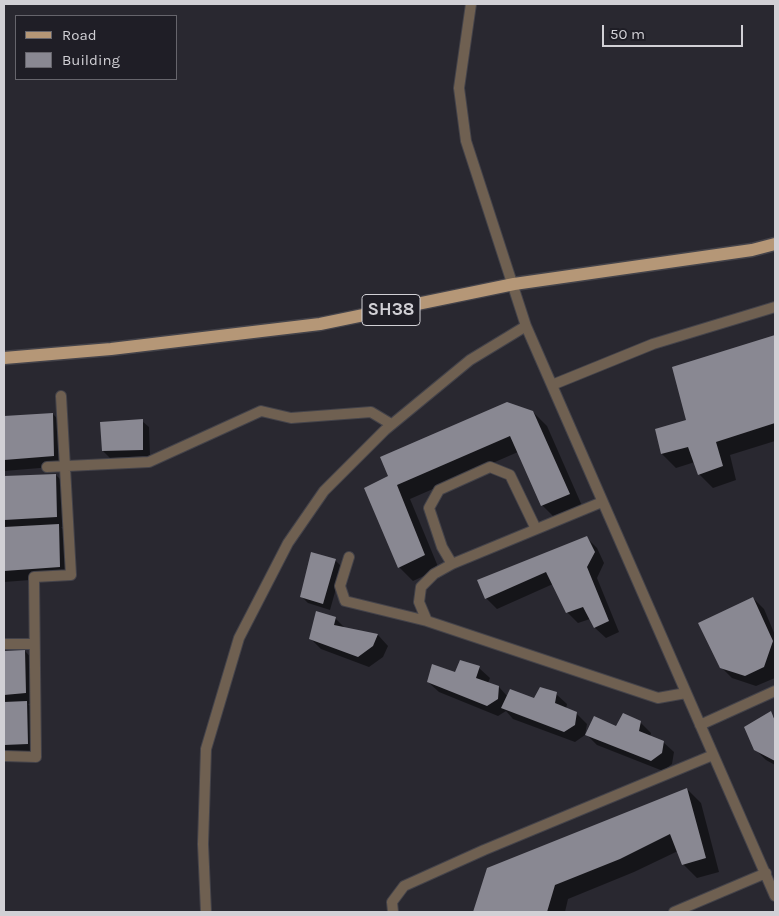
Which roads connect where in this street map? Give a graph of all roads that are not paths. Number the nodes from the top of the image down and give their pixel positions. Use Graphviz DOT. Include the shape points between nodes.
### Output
graph roads {
  1 [pos="471,4"];
  2 [pos="775,244"];
  3 [pos="514,284"];
  4 [pos="775,307"];
  5 [pos="526,326"];
  6 [pos="4,358"];
  7 [pos="552,385"];
  8 [pos="61,396"];
  9 [pos="391,424"];
  10 [pos="65,466"];
  11 [pos="47,467"];
  12 [pos="602,502"];
  13 [pos="536,529"];
  14 [pos="349,557"];
  15 [pos="452,564"];
  16 [pos="426,621"];
  17 [pos="4,644"];
  18 [pos="34,644"];
  19 [pos="775,691"];
  20 [pos="686,693"];
  21 [pos="700,725"];
  22 [pos="713,755"];
  23 [pos="4,756"];
  24 [pos="766,873"];
  25 [pos="775,896"];
  26 [pos="206,912"];
  27 [pos="393,912"];
  28 [pos="674,912"];
  1 -- 3 [label="street" via="459,88 466,141"];
  2 -- 3 [label="main road, SH38"];
  3 -- 5 [label="street"];
  3 -- 6 [label="main road, SH38" via="320,324"];
  4 -- 7 [label="street" via="653,344"];
  5 -- 7 [label="street"];
  5 -- 9 [label="street" via="470,360"];
  7 -- 12 [label="street"];
  8 -- 10 [label="street"];
  9 -- 10 [label="street" via="371,412 291,418 262,411 148,462"];
  9 -- 26 [label="street" via="324,491 288,543 239,638 206,749 203,844"];
  10 -- 11 [label="street"];
  10 -- 18 [label="street" via="71,575 34,577"];
  12 -- 13 [label="street"];
  12 -- 20 [label="street"];
  13 -- 15 [label="street"];
  13 -- 15 [label="street" via="510,475 490,468 439,490 429,508"];
  14 -- 16 [label="street" via="340,586 345,602"];
  15 -- 16 [label="street" via="434,574 421,587 419,602"];
  16 -- 20 [label="street" via="658,698"];
  17 -- 18 [label="street"];
  18 -- 23 [label="street" via="36,756"];
  19 -- 21 [label="street"];
  20 -- 21 [label="street"];
  21 -- 22 [label="street"];
  22 -- 24 [label="street"];
  22 -- 27 [label="street" via="404,886 392,902"];
  24 -- 25 [label="street"];
  24 -- 28 [label="street"];
}
